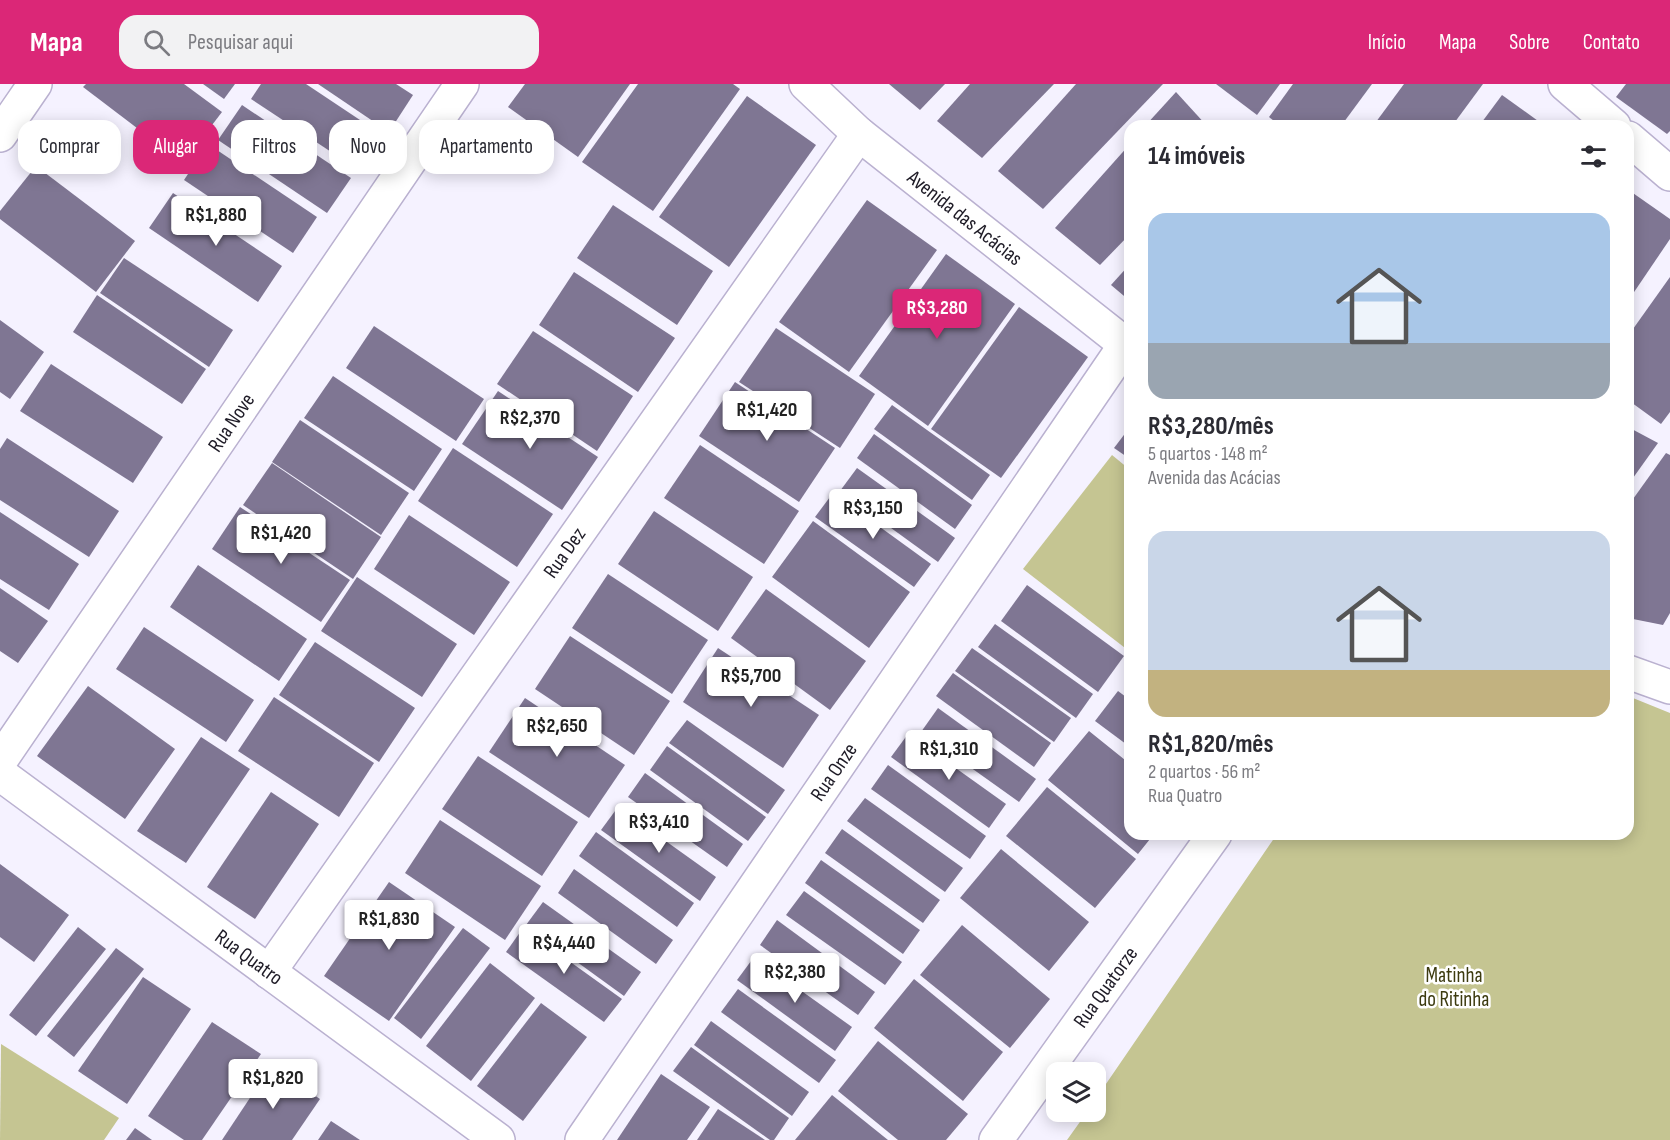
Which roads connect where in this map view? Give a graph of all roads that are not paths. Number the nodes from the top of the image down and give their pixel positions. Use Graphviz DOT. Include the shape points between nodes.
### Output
graph roads {
  1 [pos="35,84"];
  2 [pos="462,84"];
  3 [pos="806,84"];
  4 [pos="1565,84"];
  5 [pos="1607,120"];
  6 [pos="859,134"];
  7 [pos="0,135"];
  8 [pos="1634,143"];
  9 [pos="1670,174"];
  10 [pos="1124,343"];
  11 [pos="1124,352"];
  12 [pos="1634,674"];
  13 [pos="1670,687"];
  14 [pos="0,761"];
  15 [pos="0,774"];
  16 [pos="1211,840"];
  17 [pos="269,972"];
  18 [pos="498,1140"];
  19 [pos="582,1140"];
  20 [pos="996,1140"];
  1 -- 7 [label="street"];
  2 -- 14 [label="street, Rua Nove"];
  3 -- 6 [label="street, Avenida das Acácias"];
  4 -- 5 [label="street"];
  6 -- 10 [label="street, Avenida das Acácias"];
  6 -- 17 [label="street, Rua Dez"];
  8 -- 9 [label="street"];
  11 -- 19 [label="street, Rua Onze"];
  12 -- 13 [label="street"];
  15 -- 17 [label="street, Rua Quatro"];
  16 -- 20 [label="street, Rua Quatorze"];
  17 -- 18 [label="street, Rua Quatro"];
}
